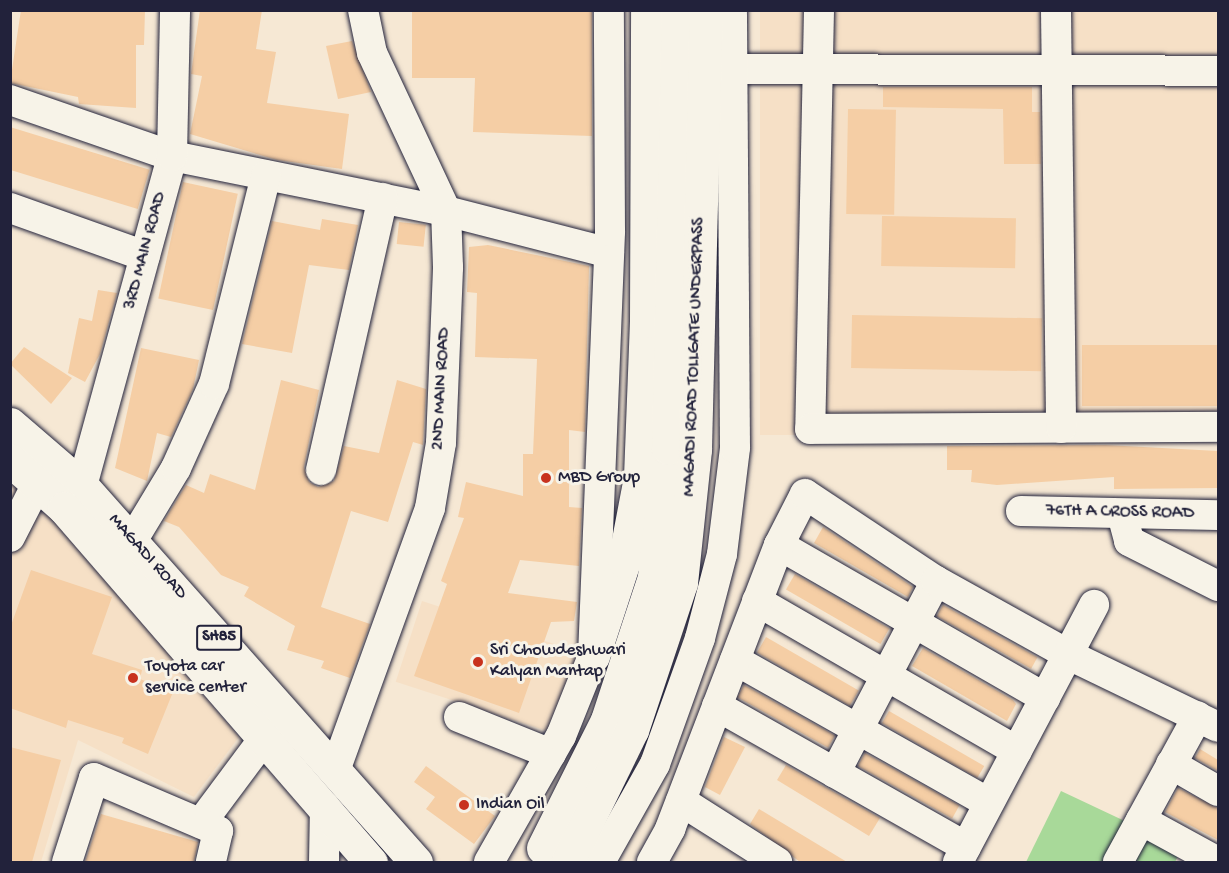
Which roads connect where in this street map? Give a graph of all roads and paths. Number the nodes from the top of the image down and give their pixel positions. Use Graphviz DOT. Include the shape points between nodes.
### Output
graph roads {
  1 [pos="175,10"];
  2 [pos="363,10"];
  3 [pos="609,10"];
  4 [pos="647,10"];
  5 [pos="678,10"];
  6 [pos="706,10"];
  7 [pos="732,10"];
  8 [pos="819,10"];
  9 [pos="1056,10"];
  10 [pos="732,69"];
  11 [pos="819,69"];
  12 [pos="1055,70"];
  13 [pos="1218,71"];
  14 [pos="10,100"];
  15 [pos="172,156"];
  16 [pos="266,175"];
  17 [pos="383,198"];
  18 [pos="10,208"];
  19 [pos="446,211"];
  20 [pos="609,253"];
  21 [pos="145,256"];
  22 [pos="10,424"];
  23 [pos="1218,427"];
  24 [pos="1061,428"];
  25 [pos="10,460"];
  26 [pos="321,470"];
  27 [pos="38,484"];
  28 [pos="82,486"];
  29 [pos="1021,511"];
  30 [pos="1122,514"];
  31 [pos="1218,515"];
  32 [pos="10,537"];
  33 [pos="132,541"];
  34 [pos="779,545"];
  35 [pos="936,581"];
  36 [pos="1218,586"];
  37 [pos="757,601"];
  38 [pos="1094,605"];
  39 [pos="914,623"];
  40 [pos="1069,655"];
  41 [pos="593,656"];
  42 [pos="735,660"];
  43 [pos="887,675"];
  44 [pos="1045,699"];
  45 [pos="717,706"];
  46 [pos="459,717"];
  47 [pos="1208,722"];
  48 [pos="858,730"];
  49 [pos="265,737"];
  50 [pos="1017,751"];
  51 [pos="551,754"];
  52 [pos="1171,764"];
  53 [pos="336,768"];
  54 [pos="835,773"];
  55 [pos="1218,791"];
  56 [pos="681,801"];
  57 [pos="989,803"];
  58 [pos="324,807"];
  59 [pos="1141,820"];
  60 [pos="201,823"];
  61 [pos="962,855"];
  62 [pos="570,857"];
  63 [pos="67,862"];
  64 [pos="211,862"];
  65 [pos="324,862"];
  66 [pos="371,862"];
  67 [pos="416,862"];
  68 [pos="489,862"];
  69 [pos="652,862"];
  70 [pos="777,862"];
  71 [pos="1118,862"];
  72 [pos="1218,862"];
  1 -- 15 [label="street, 3RD MAIN ROAD"];
  2 -- 19 [label="street, 2ND MAIN ROAD" via="372,53"];
  3 -- 20 [label="street"];
  4 -- 41 [label="main road" via="646,321 639,477 624,561"];
  5 -- 62 [label="main road, MAGADI ROAD TOLLGATE UNDERPASS" via="668,448 654,577 607,720"];
  6 -- 62 [label="main road, MAGADI ROAD TOLLGATE UNDERPASS" via="695,449 681,582 632,730"];
  7 -- 10 [label="street"];
  8 -- 11 [label="street"];
  9 -- 12 [label="street"];
  10 -- 11 [label="street"];
  10 -- 62 [label="street" via="735,448 722,554 700,638 655,764"];
  11 -- 12 [label="street"];
  11 -- 24 [label="street" via="810,429"];
  12 -- 13 [label="street"];
  12 -- 24 [label="street"];
  14 -- 15 [label="street"];
  15 -- 16 [label="street"];
  15 -- 21 [label="street, 3RD MAIN ROAD"];
  16 -- 17 [label="street"];
  16 -- 33 [label="street" via="214,384 176,468"];
  17 -- 19 [label="street"];
  17 -- 26 [label="street"];
  18 -- 21 [label="street"];
  19 -- 20 [label="street"];
  19 -- 53 [label="street, 2ND MAIN ROAD" via="441,443 430,508"];
  20 -- 41 [label="street"];
  21 -- 28 [label="street, 3RD MAIN ROAD"];
  22 -- 28 [label="main road, MAGADI ROAD / SH85"];
  23 -- 24 [label="street"];
  25 -- 27 [label="main road, MAGADI ROAD / SH85"];
  27 -- 32 [label="street"];
  27 -- 49 [label="main road, MAGADI ROAD / SH85"];
  28 -- 33 [label="main road, MAGADI ROAD / SH85"];
  29 -- 30 [label="street, 76TH A CROSS ROAD"];
  30 -- 31 [label="street, 76TH A CROSS ROAD"];
  30 -- 36 [label="street" via="1129,541"];
  33 -- 53 [label="main road, MAGADI ROAD / SH85"];
  34 -- 35 [label="street" via="805,494"];
  34 -- 37 [label="street"];
  34 -- 39 [label="street"];
  35 -- 39 [label="street"];
  35 -- 40 [label="street"];
  37 -- 42 [label="street"];
  37 -- 43 [label="street"];
  38 -- 40 [label="street"];
  39 -- 43 [label="street"];
  39 -- 44 [label="street"];
  40 -- 44 [label="street"];
  40 -- 47 [label="street"];
  41 -- 51 [label="street"];
  42 -- 45 [label="street"];
  42 -- 48 [label="street"];
  43 -- 48 [label="street"];
  43 -- 50 [label="street"];
  44 -- 50 [label="street"];
  45 -- 54 [label="street"];
  45 -- 56 [label="street"];
  46 -- 51 [label="street"];
  47 -- 52 [label="street"];
  48 -- 54 [label="street"];
  48 -- 57 [label="street"];
  49 -- 58 [label="main road, MAGADI ROAD / SH85"];
  49 -- 60 [label="street"];
  50 -- 57 [label="street"];
  51 -- 68 [label="street"];
  52 -- 55 [label="street"];
  52 -- 59 [label="street"];
  53 -- 67 [label="main road, MAGADI ROAD / SH85"];
  54 -- 61 [label="street"];
  56 -- 69 [label="street"];
  56 -- 70 [label="street"];
  57 -- 61 [label="street"];
  58 -- 65 [label="street"];
  58 -- 66 [label="main road, MAGADI ROAD / SH85"];
  59 -- 71 [label="street"];
  59 -- 72 [label="street"];
  60 -- 63 [label="street" via="94,778"];
  60 -- 64 [label="street" via="218,831"];
}
